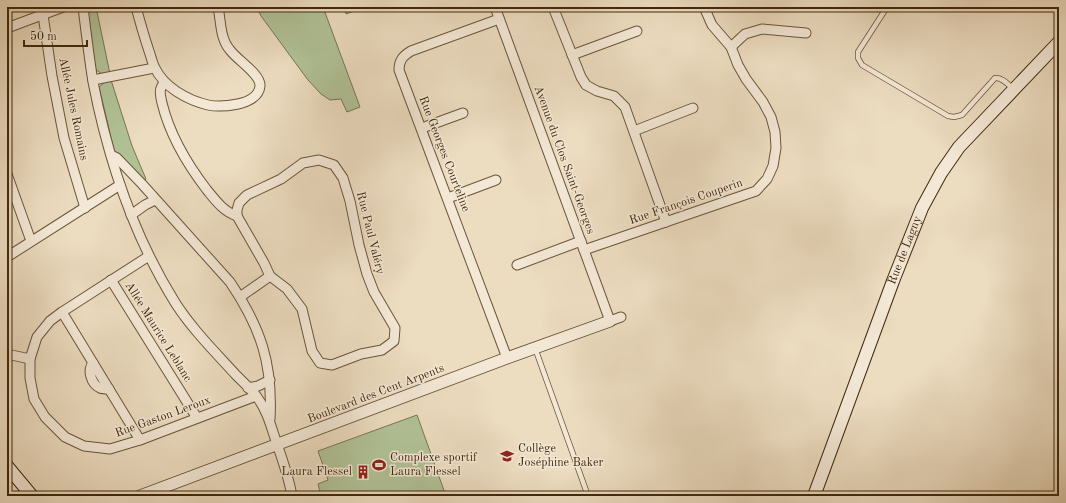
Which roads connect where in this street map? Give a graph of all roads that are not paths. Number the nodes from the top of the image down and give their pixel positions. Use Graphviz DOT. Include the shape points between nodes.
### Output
graph roads {
  1 [pos="64,7"];
  2 [pos="83,7"];
  3 [pos="136,7"];
  4 [pos="218,7"];
  5 [pos="495,7"];
  6 [pos="553,7"];
  7 [pos="704,7"];
  8 [pos="887,7"];
  9 [pos="43,15"];
  10 [pos="499,19"];
  11 [pos="7,28"];
  12 [pos="637,31"];
  13 [pos="806,33"];
  14 [pos="1059,42"];
  15 [pos="732,47"];
  16 [pos="572,55"];
  17 [pos="154,68"];
  18 [pos="93,80"];
  19 [pos="164,82"];
  20 [pos="1014,90"];
  21 [pos="693,108"];
  22 [pos="463,113"];
  23 [pos="422,128"];
  24 [pos="634,131"];
  25 [pos="111,155"];
  26 [pos="7,174"];
  27 [pos="496,180"];
  28 [pos="120,185"];
  29 [pos="448,198"];
  30 [pos="156,200"];
  31 [pos="85,208"];
  32 [pos="131,215"];
  33 [pos="237,216"];
  34 [pos="666,222"];
  35 [pos="31,241"];
  36 [pos="583,246"];
  37 [pos="149,256"];
  38 [pos="7,257"];
  39 [pos="517,265"];
  40 [pos="270,276"];
  41 [pos="112,280"];
  42 [pos="240,296"];
  43 [pos="62,312"];
  44 [pos="621,317"];
  45 [pos="610,321"];
  46 [pos="535,348"];
  47 [pos="7,354"];
  48 [pos="507,358"];
  49 [pos="30,360"];
  50 [pos="270,380"];
  51 [pos="248,388"];
  52 [pos="256,396"];
  53 [pos="197,418"];
  54 [pos="270,421"];
  55 [pos="140,440"];
  56 [pos="277,445"];
  57 [pos="7,466"];
  58 [pos="32,496"];
  59 [pos="140,496"];
  60 [pos="292,496"];
  61 [pos="588,496"];
  62 [pos="814,496"];
  1 -- 9 [label="street"];
  2 -- 18 [label="street"];
  3 -- 17 [label="street"];
  4 -- 19 [label="street" via="223,36 229,50 259,79 260,85 256,95 240,103 208,105 187,98"];
  5 -- 10 [label="street, Avenue du Clos Saint-Georges"];
  6 -- 16 [label="street"];
  7 -- 15 [label="street, Rue François Couperin" via="712,25"];
  8 -- 20 [label="lane" via="858,52 862,65 948,116 954,117 962,115 995,78 1003,80"];
  9 -- 11 [label="street"];
  9 -- 31 [label="street, Allée Jules Romains" via="64,138"];
  10 -- 23 [label="street, Rue Georges Courteline" via="411,51 400,60 400,70"];
  10 -- 36 [label="street, Avenue du Clos Saint-Georges"];
  12 -- 16 [label="street"];
  13 -- 15 [label="street" via="762,29 745,34"];
  14 -- 20 [label="main road, Rue de Lagny"];
  15 -- 34 [label="street, Rue François Couperin" via="738,65 771,117 775,132 773,166 767,179 756,191"];
  16 -- 24 [label="street" via="586,85 614,96 625,107"];
  17 -- 18 [label="street"];
  17 -- 19 [label="street"];
  18 -- 25 [label="street"];
  19 -- 33 [label="street" via="160,93 162,104 180,151 218,204"];
  20 -- 62 [label="main road, Rue de Lagny" via="959,147 922,208"];
  21 -- 24 [label="street"];
  22 -- 23 [label="street"];
  23 -- 29 [label="street, Rue Georges Courteline"];
  24 -- 34 [label="street"];
  25 -- 28 [label="street"];
  25 -- 30 [label="street" via="117,158"];
  26 -- 35 [label="street"];
  27 -- 29 [label="street"];
  28 -- 31 [label="street"];
  28 -- 32 [label="street"];
  29 -- 48 [label="street, Rue Georges Courteline"];
  30 -- 32 [label="street"];
  30 -- 42 [label="street"];
  31 -- 35 [label="street"];
  32 -- 37 [label="street"];
  33 -- 40 [label="street, Rue Paul Valéry"];
  33 -- 40 [label="street, Rue Paul Valéry" via="239,203 247,195 281,179 303,163 319,160 334,166 343,178 349,196 367,274 374,292 395,328 394,341 382,350 361,354 332,365 320,363 312,351 302,309 287,289"];
  34 -- 36 [label="street, Rue François Couperin"];
  35 -- 38 [label="street"];
  36 -- 39 [label="street, Rue François Couperin"];
  36 -- 45 [label="street, Avenue du Clos Saint-Georges"];
  37 -- 41 [label="street, Rue Gaston Leroux"];
  37 -- 51 [label="street" via="191,325"];
  40 -- 42 [label="street"];
  41 -- 43 [label="street, Rue Gaston Leroux"];
  41 -- 53 [label="street, Allée Maurice Leblanc"];
  42 -- 50 [label="street" via="260,338"];
  43 -- 49 [label="street, Rue Gaston Leroux" via="50,321 37,337"];
  43 -- 55 [label="street"];
  44 -- 45 [label="street, Boulevard des Cent Arpents"];
  45 -- 46 [label="street, Boulevard des Cent Arpents"];
  46 -- 48 [label="street, Boulevard des Cent Arpents"];
  46 -- 61 [label="lane"];
  47 -- 49 [label="street"];
  48 -- 56 [label="street, Boulevard des Cent Arpents"];
  49 -- 55 [label="street, Rue Gaston Leroux" via="34,399 45,417 65,437 84,446 110,449"];
  50 -- 51 [label="street"];
  50 -- 54 [label="street"];
  51 -- 52 [label="street"];
  52 -- 53 [label="street, Rue Gaston Leroux"];
  52 -- 54 [label="street"];
  53 -- 55 [label="street, Rue Gaston Leroux"];
  54 -- 56 [label="street"];
  56 -- 59 [label="street, Boulevard des Cent Arpents"];
  56 -- 60 [label="street"];
  57 -- 58 [label="main road"];
}
